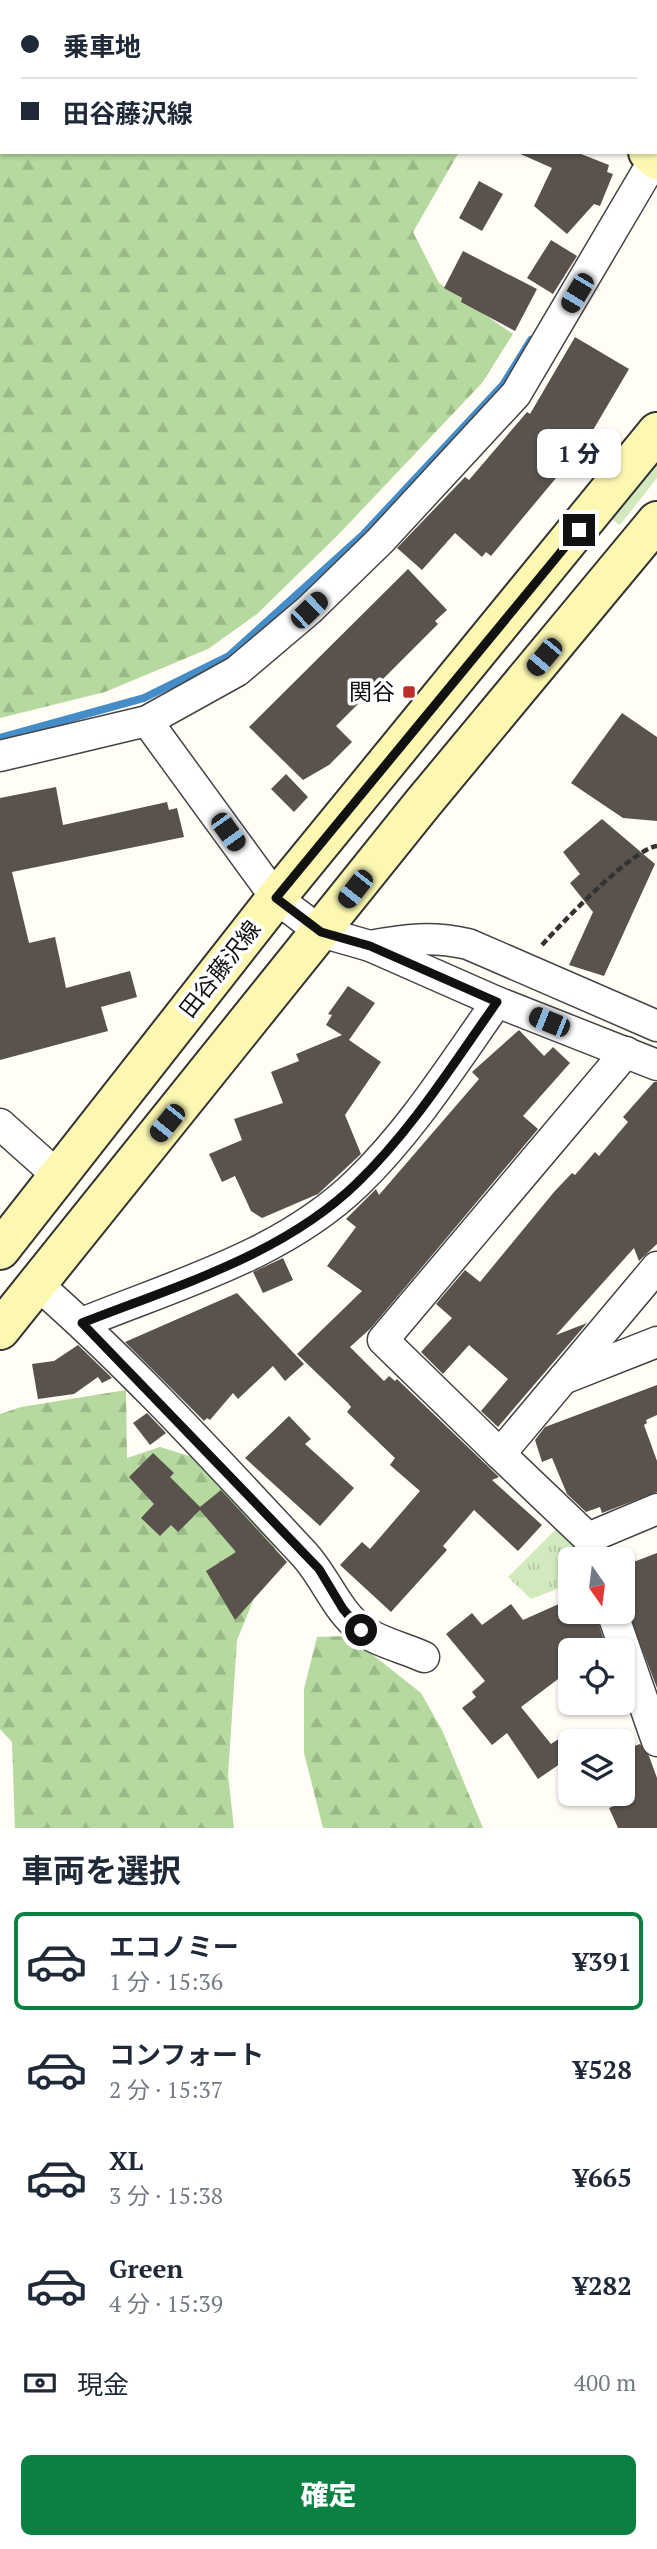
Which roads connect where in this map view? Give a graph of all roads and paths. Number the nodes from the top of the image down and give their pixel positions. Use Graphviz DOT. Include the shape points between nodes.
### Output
graph roads {
  1 [pos="653,157"];
  2 [pos="657,432"];
  3 [pos="657,521"];
  4 [pos="147,721"];
  5 [pos="0,756"];
  6 [pos="657,846"];
  7 [pos="276,898"];
  8 [pos="321,932"];
  9 [pos="370,946"];
  10 [pos="525,969"];
  11 [pos="497,1002"];
  12 [pos="657,1026"];
  13 [pos="626,1052"];
  14 [pos="657,1065"];
  15 [pos="0,1124"];
  16 [pos="57,1175"];
  17 [pos="0,1250"];
  18 [pos="657,1267"];
  19 [pos="37,1284"];
  20 [pos="82,1323"];
  21 [pos="0,1330"];
  22 [pos="657,1342"];
  23 [pos="559,1381"];
  24 [pos="500,1454"];
  25 [pos="657,1509"];
  26 [pos="589,1547"];
  27 [pos="594,1547"];
  28 [pos="617,1624"];
  29 [pos="424,1657"];
  30 [pos="649,1696"];
  31 [pos="657,1741"];
  1 -- 4 [label="street" via="516,394 380,541 309,610 237,671"];
  2 -- 7 [label="main road, 田谷藤沢線"];
  3 -- 8 [label="main road"];
  4 -- 5 [label="street"];
  4 -- 7 [label="street"];
  6 -- 10 [label="path" via="591,894 537,950"];
  7 -- 8 [label="street"];
  7 -- 16 [label="main road, 田谷藤沢線"];
  8 -- 9 [label="street"];
  8 -- 19 [label="main road"];
  9 -- 10 [label="street" via="437,937 468,944"];
  9 -- 11 [label="street"];
  10 -- 12 [label="street"];
  11 -- 13 [label="street"];
  11 -- 20 [label="street" via="410,1125 356,1185 305,1224 251,1255"];
  13 -- 14 [label="street"];
  13 -- 24 [label="street" via="383,1340"];
  15 -- 16 [label="street"];
  16 -- 17 [label="main road, 田谷藤沢線"];
  18 -- 23 [label="street"];
  19 -- 20 [label="street"];
  19 -- 21 [label="main road"];
  20 -- 29 [label="street" via="319,1569 361,1630"];
  22 -- 23 [label="street"];
  23 -- 24 [label="street"];
  24 -- 26 [label="street"];
  25 -- 27 [label="street"];
  28 -- 30 [label="street"];
  30 -- 31 [label="street"];
}
